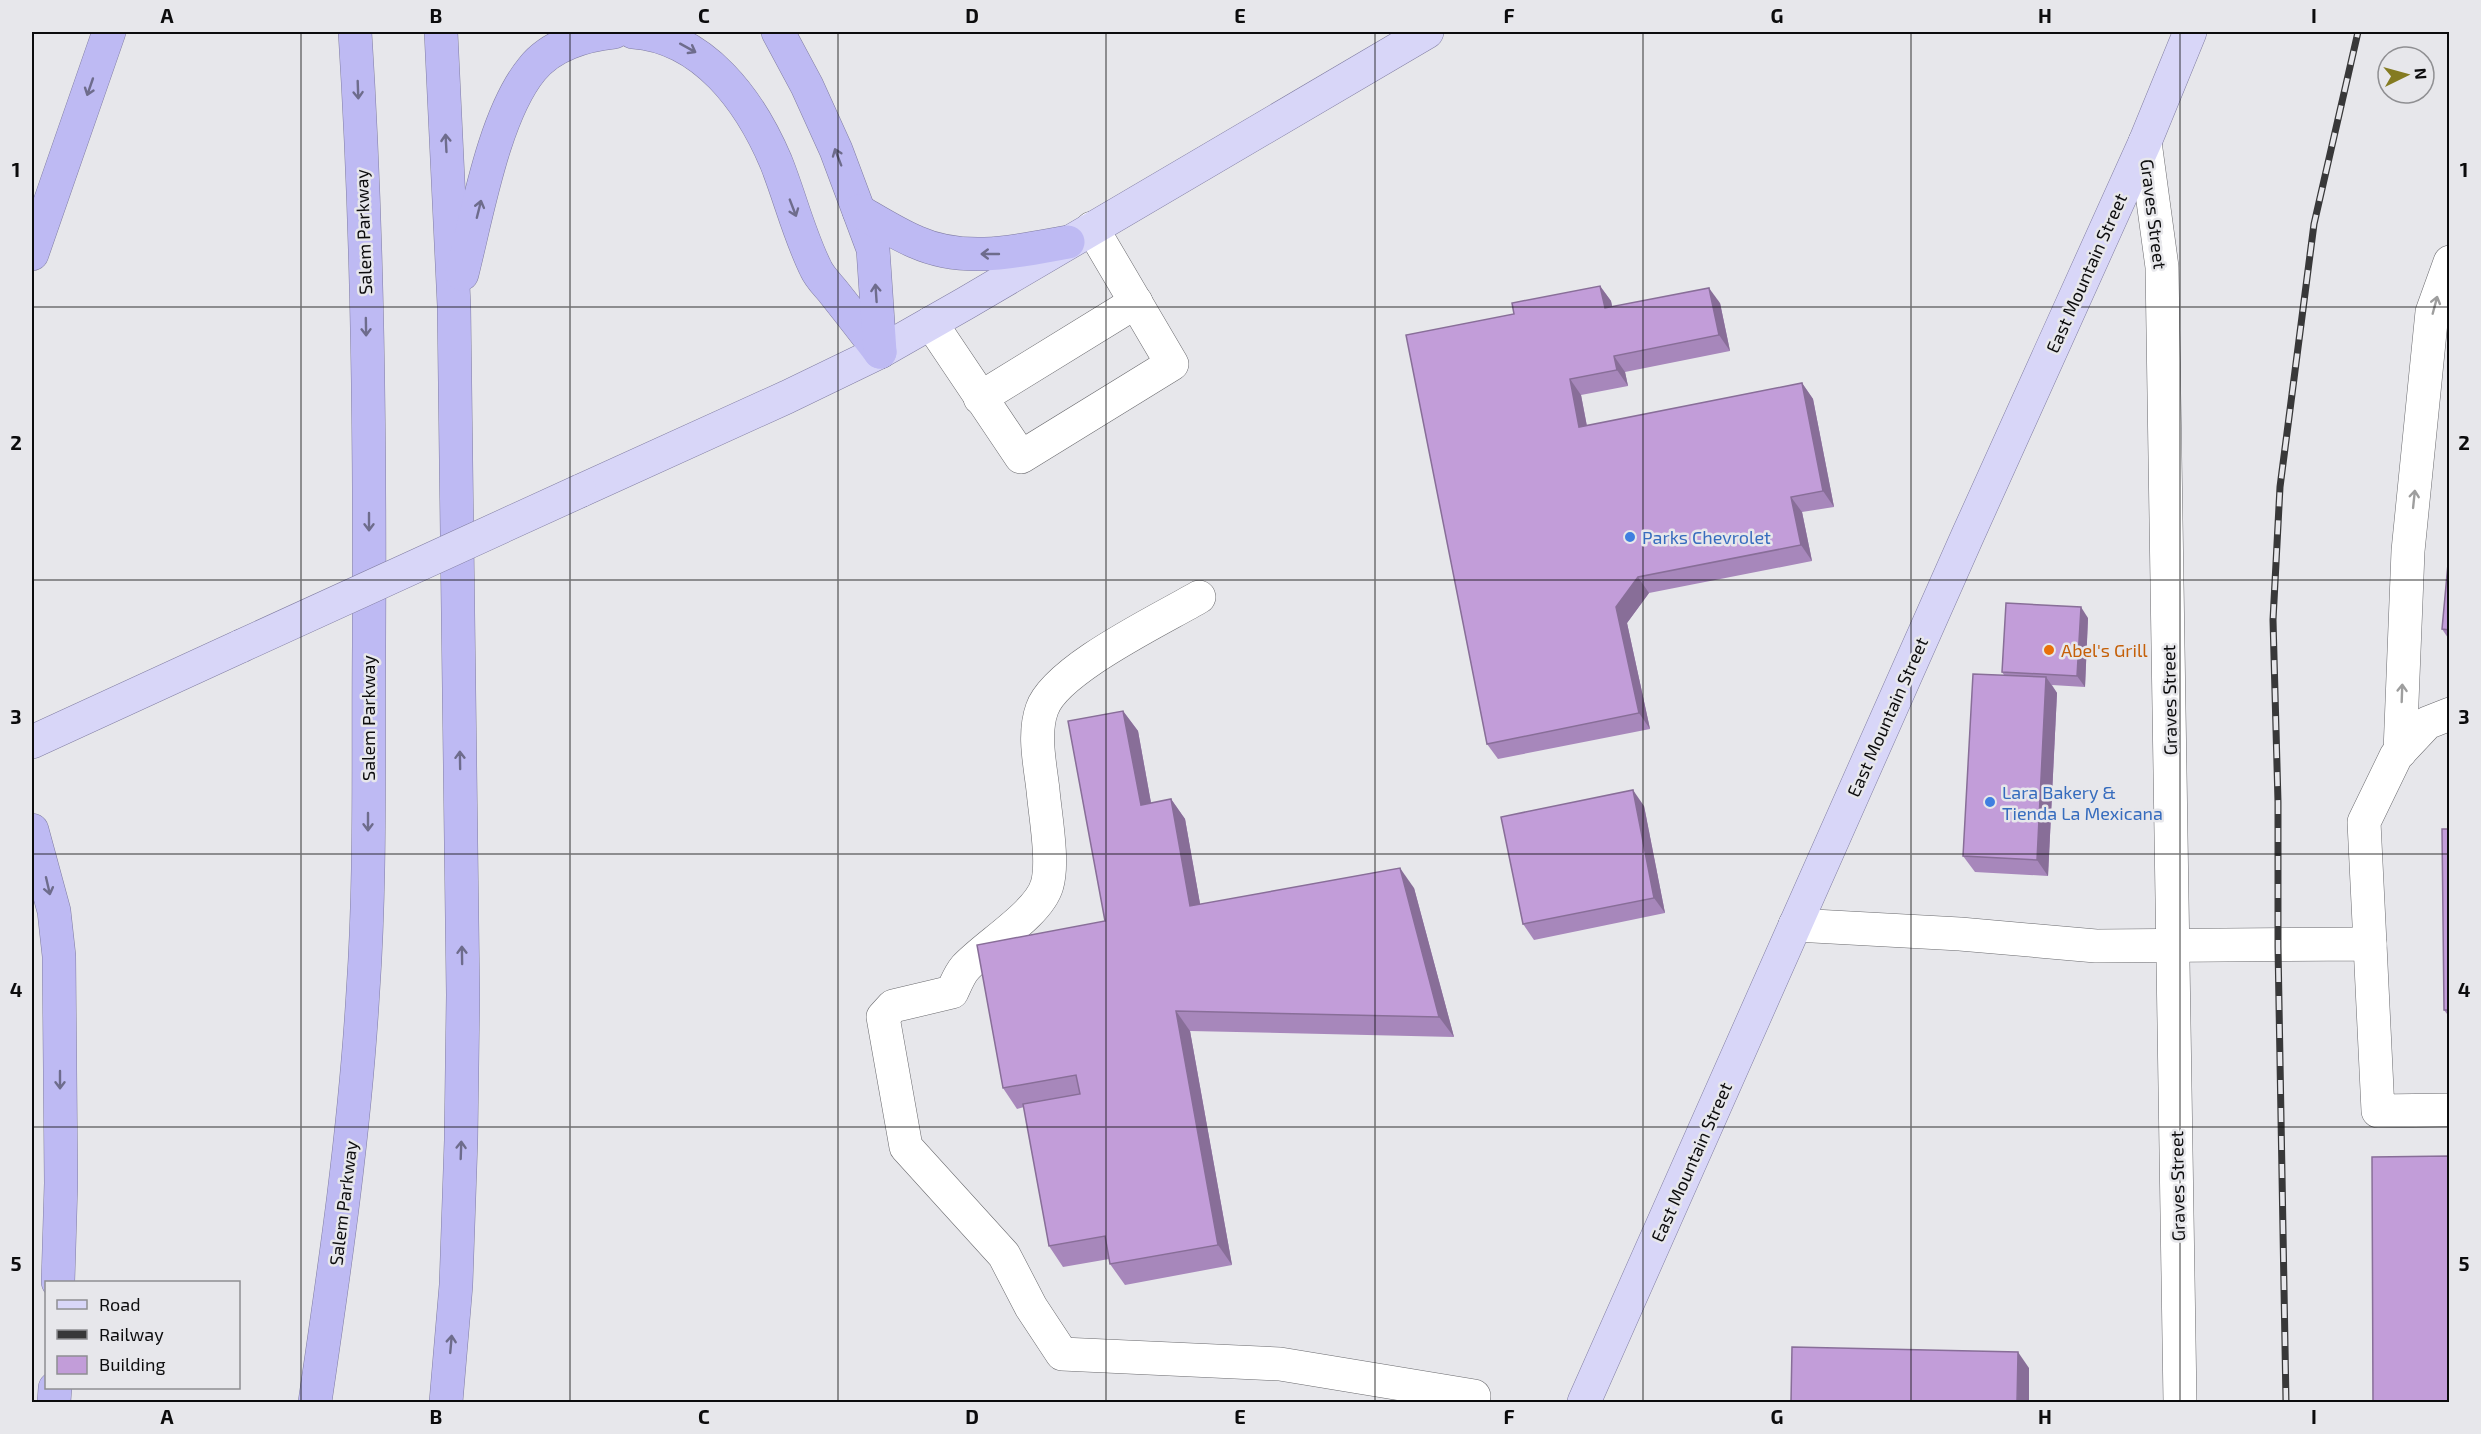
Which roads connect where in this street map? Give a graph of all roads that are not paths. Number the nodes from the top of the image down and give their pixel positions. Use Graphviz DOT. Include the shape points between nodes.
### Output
graph roads {
  1 [pos="110,32"];
  2 [pos="355,32"];
  3 [pos="441,32"];
  4 [pos="614,32"];
  5 [pos="633,32"];
  6 [pos="778,32"];
  7 [pos="1427,32"];
  8 [pos="2190,32"];
  9 [pos="2145,142"];
  10 [pos="859,211"];
  11 [pos="1080,235"];
  12 [pos="32,254"];
  13 [pos="2450,262"];
  14 [pos="1136,302"];
  15 [pos="454,306"];
  16 [pos="930,323"];
  17 [pos="880,352"];
  18 [pos="980,398"];
  19 [pos="1199,597"];
  20 [pos="2450,714"];
  21 [pos="32,742"];
  22 [pos="2400,752"];
  23 [pos="32,830"];
  24 [pos="1796,925"];
  25 [pos="2370,944"];
  26 [pos="2173,947"];
  27 [pos="2450,1110"];
  28 [pos="58,1281"];
  29 [pos="1474,1396"];
  30 [pos="315,1402"];
  31 [pos="446,1402"];
  32 [pos="1584,1402"];
  33 [pos="2180,1402"];
  1 -- 12 [label="highway, one-way"];
  2 -- 30 [label="highway, Salem Parkway, one-way" via="369,489 367,868 352,1130"];
  15 -- 3 [label="highway, one-way"];
  15 -- 4 [label="highway, one-way" via="493,154 518,89 533,68 552,52 596,33"];
  5 -- 17 [label="highway, one-way" via="673,40 695,51 736,93 757,123 775,160 816,270"];
  10 -- 6 [label="highway, one-way" via="836,150"];
  7 -- 11 [label="main road"];
  8 -- 9 [label="main road, East Mountain Street"];
  9 -- 24 [label="main road, East Mountain Street"];
  9 -- 26 [label="street, Graves Street" via="2162,267"];
  11 -- 10 [label="highway, one-way" via="995,255 954,253 918,243"];
  17 -- 10 [label="highway, one-way" via="873,249"];
  11 -- 14 [label="street"];
  11 -- 16 [label="main road"];
  22 -- 13 [label="street, one-way" via="2408,551 2432,312"];
  14 -- 18 [label="street"];
  14 -- 18 [label="street" via="1173,364 1021,457"];
  31 -- 15 [label="highway, one-way" via="456,1285 463,1017"];
  16 -- 17 [label="main road"];
  16 -- 18 [label="street"];
  17 -- 21 [label="main road, bridge"];
  19 -- 29 [label="street" via="1077,670 1057,686 1042,708 1038,735 1049,855 1047,886 1030,912 963,970 952,992 892,1006 883,1017 906,1147 1004,1255 1062,1354 1280,1364"];
  20 -- 22 [label="street" via="2427,723"];
  22 -- 25 [label="street" via="2364,822"];
  23 -- 28 [label="highway, one-way" via="54,911 59,956"];
  24 -- 26 [label="street" via="2096,946"];
  24 -- 32 [label="main road, East Mountain Street"];
  25 -- 26 [label="street"];
  25 -- 27 [label="street" via="2378,1111"];
  26 -- 33 [label="street, Graves Street"];
}
